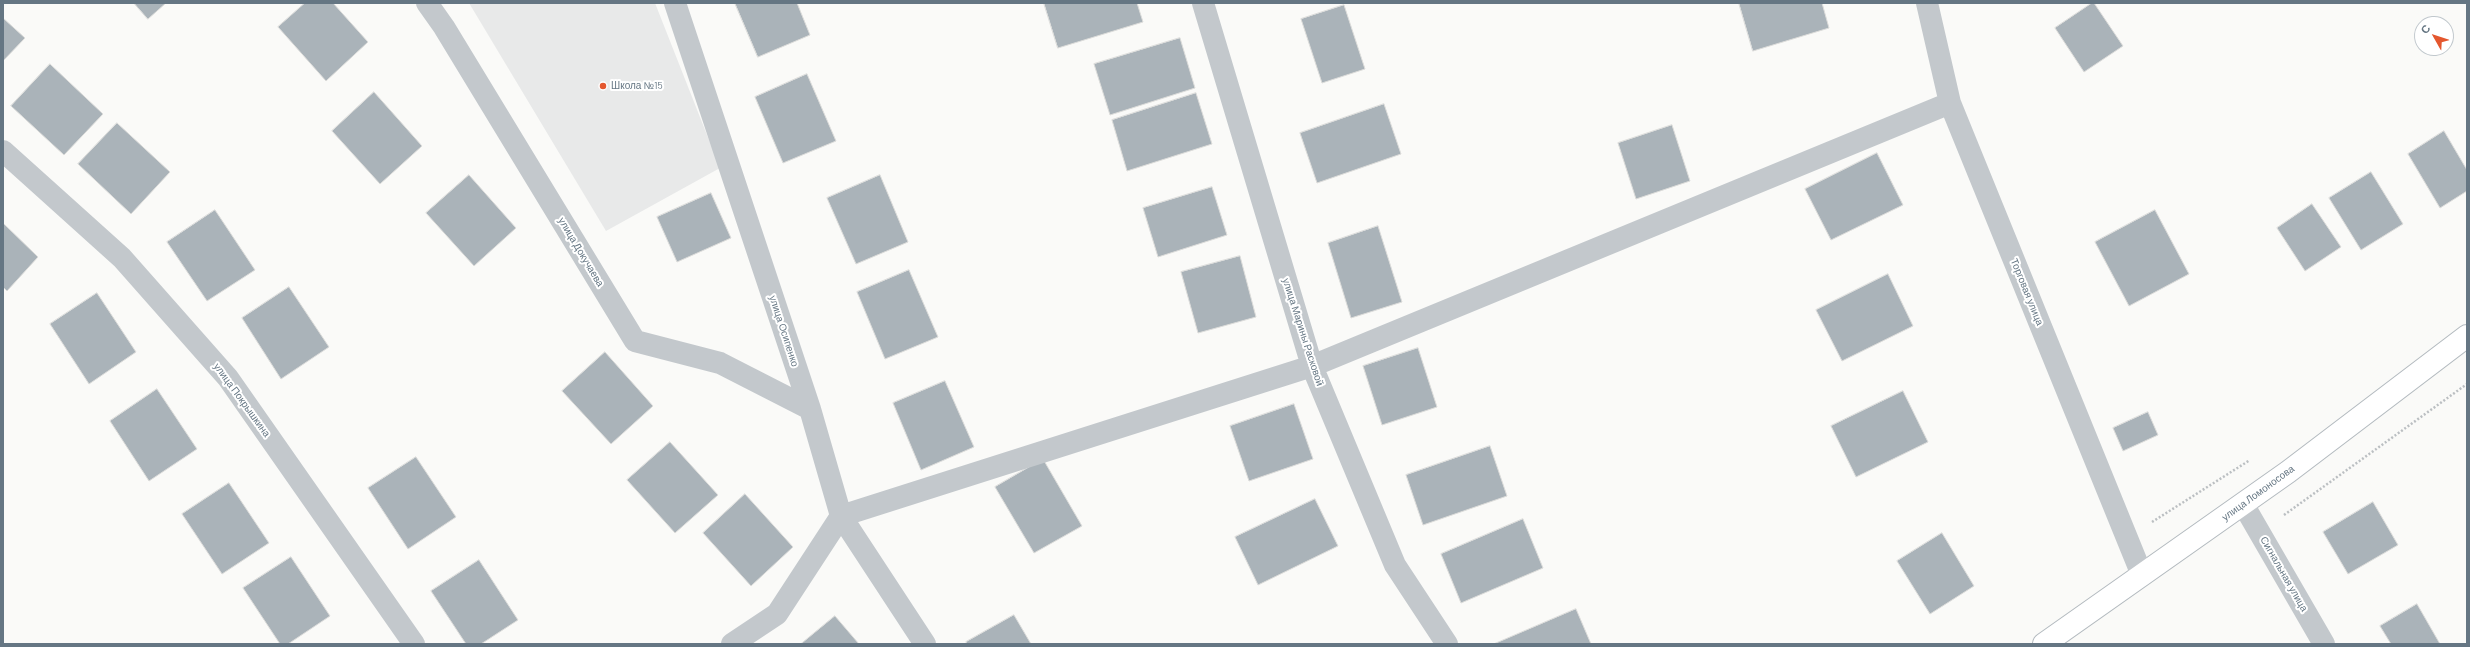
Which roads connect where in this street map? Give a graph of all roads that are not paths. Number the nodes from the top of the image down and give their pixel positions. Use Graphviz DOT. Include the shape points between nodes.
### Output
graph roads {
  1 [pos="426,3"];
  2 [pos="675,3"];
  3 [pos="1203,3"];
  4 [pos="1927,3"];
  5 [pos="1950,103"];
  6 [pos="3,151"];
  7 [pos="2467,336"];
  8 [pos="1312,366"];
  9 [pos="810,409"];
  10 [pos="2244,504"];
  11 [pos="841,516"];
  12 [pos="2142,575"];
  13 [pos="414,644"];
  14 [pos="732,644"];
  15 [pos="925,644"];
  16 [pos="1447,644"];
  17 [pos="2044,644"];
  18 [pos="2324,644"];
  1 -- 9 [label="street, улица Докучаева" via="444,27 635,341 720,363"];
  2 -- 9 [label="street, улица Осипенко"];
  3 -- 8 [label="street, улица Марины Расковой"];
  4 -- 5 [label="street, Торговая улица"];
  5 -- 8 [label="street"];
  5 -- 12 [label="street, Торговая улица"];
  6 -- 13 [label="street, улица Покрышкина" via="122,258 228,378"];
  7 -- 10 [label="street, улица Ломоносова"];
  8 -- 11 [label="street"];
  8 -- 16 [label="street, улица Марины Расковой" via="1395,565"];
  9 -- 11 [label="street, улица Осипенко"];
  10 -- 12 [label="street, улица Ломоносова"];
  10 -- 18 [label="street, Сигнальная улица"];
  11 -- 14 [label="street" via="777,614"];
  11 -- 15 [label="street, улица Осипенко"];
  12 -- 17 [label="street, улица Ломоносова"];
}
